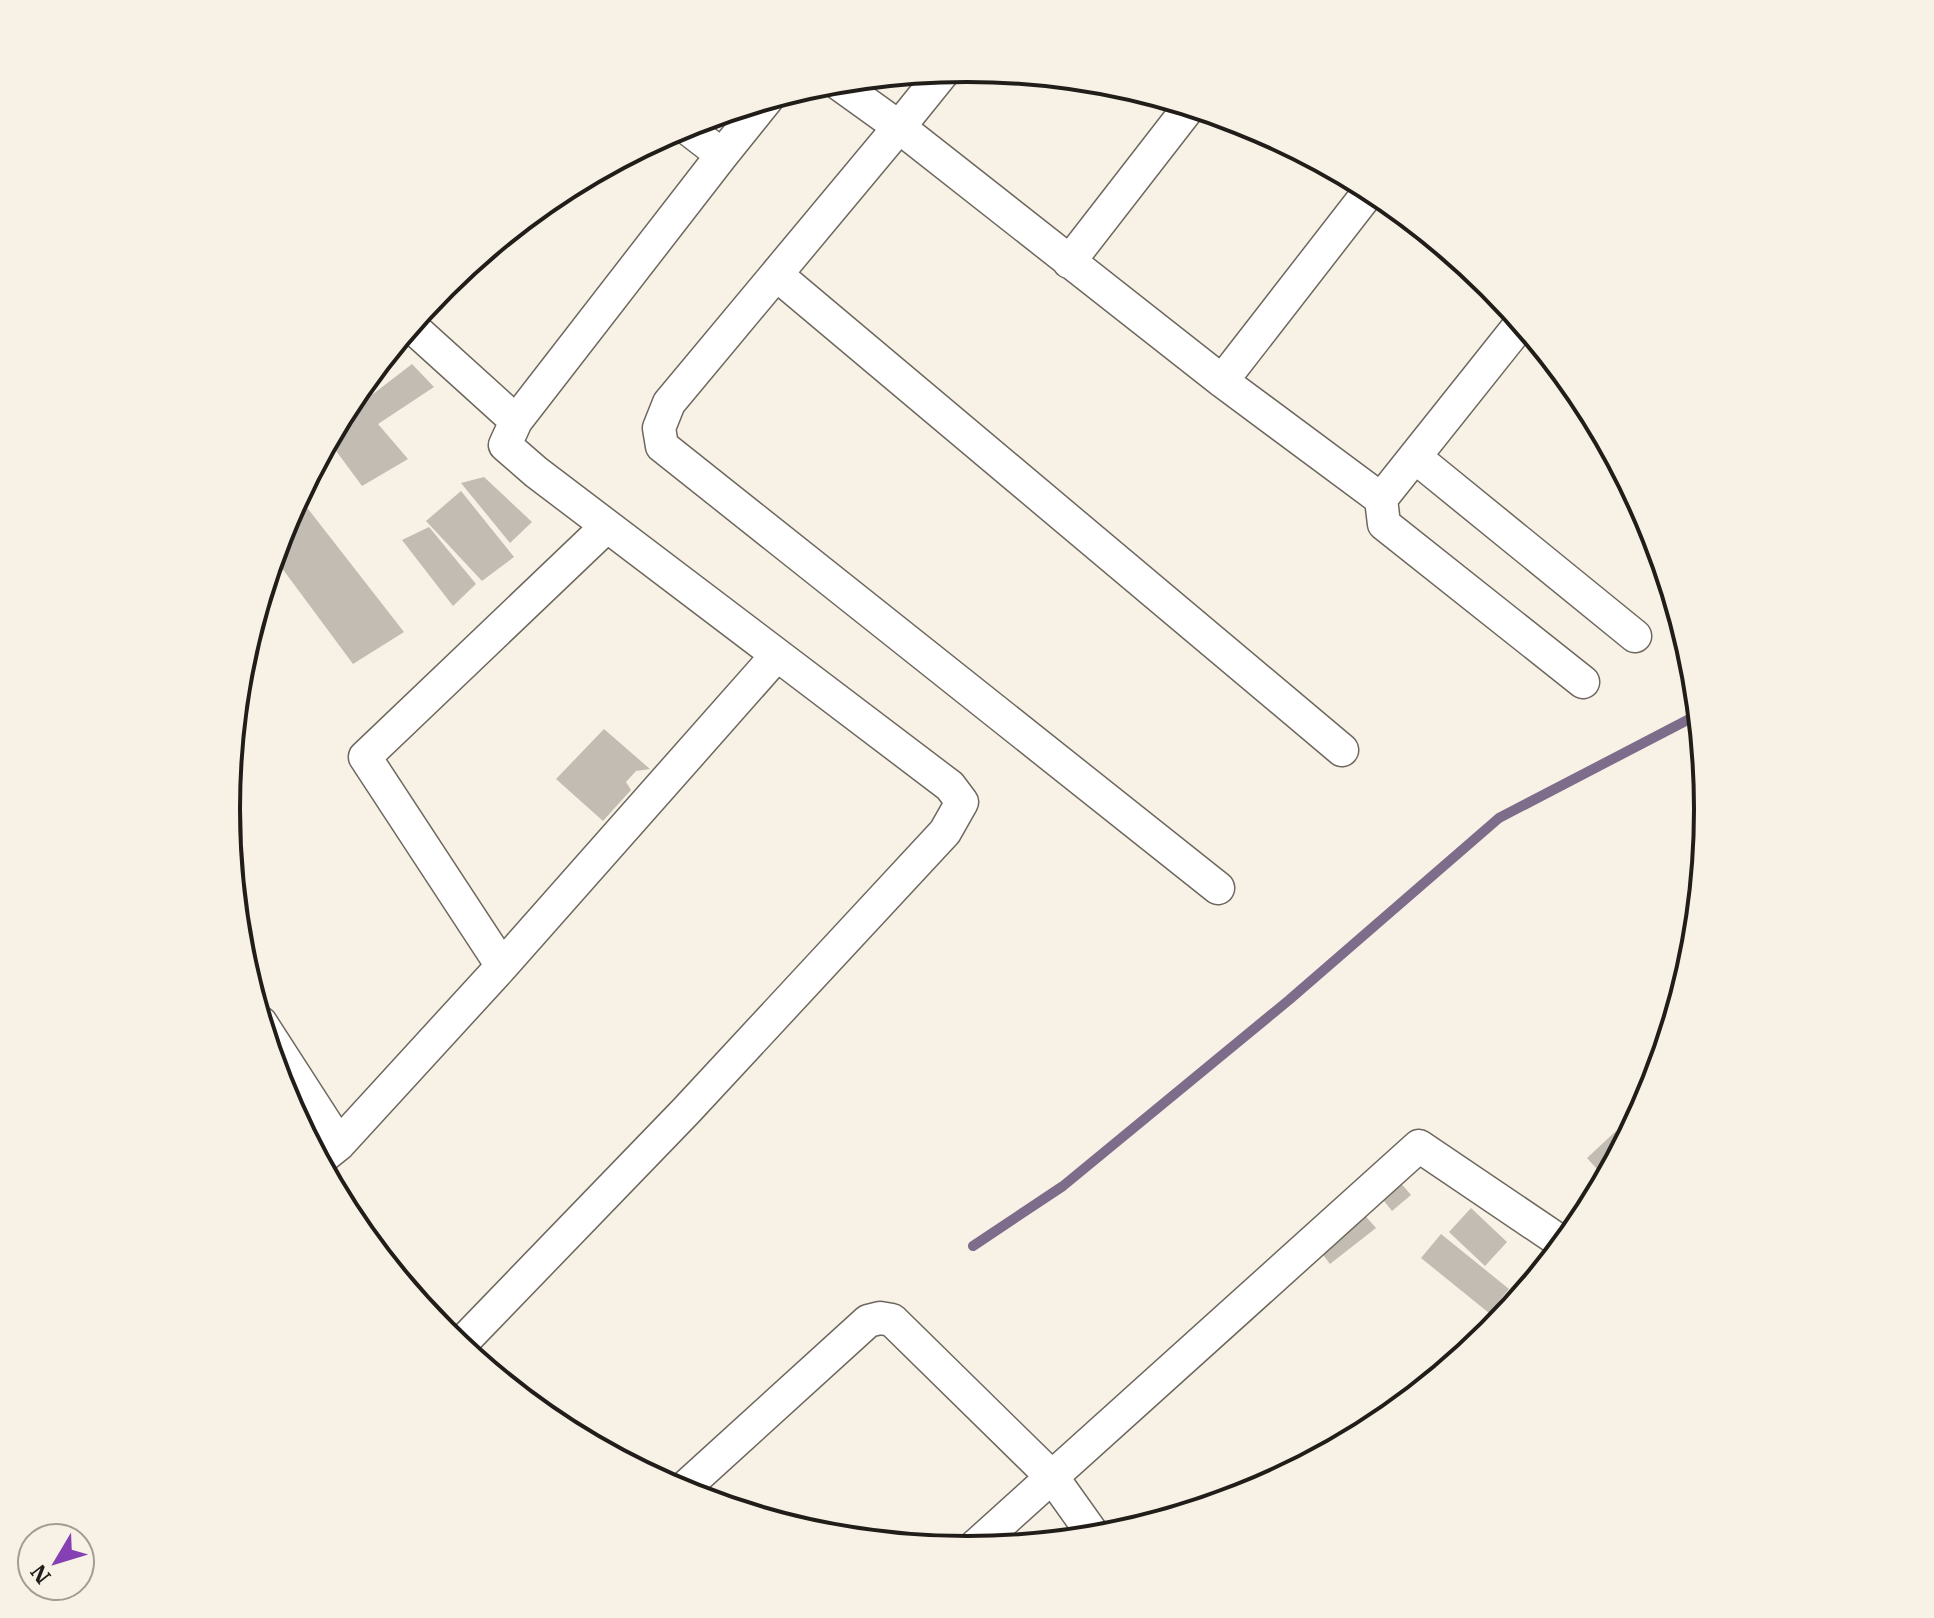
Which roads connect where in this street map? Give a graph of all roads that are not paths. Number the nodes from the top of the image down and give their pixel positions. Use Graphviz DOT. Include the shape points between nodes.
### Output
graph roads {
  1 [pos="934,83"];
  2 [pos="850,92"];
  3 [pos="755,114"];
  4 [pos="1183,115"];
  5 [pos="899,127"];
  6 [pos="696,135"];
  7 [pos="722,155"];
  8 [pos="1363,200"];
  9 [pos="1069,262"];
  10 [pos="777,275"];
  11 [pos="1515,331"];
  12 [pos="418,332"];
  13 [pos="1222,381"];
  14 [pos="516,421"];
  15 [pos="1415,457"];
  16 [pos="1381,499"];
  17 [pos="607,526"];
  18 [pos="1635,636"];
  19 [pos="777,655"];
  20 [pos="1583,682"];
  21 [pos="1342,750"];
  22 [pos="1218,888"];
  23 [pos="502,966"];
  24 [pos="297,1091"];
  25 [pos="329,1152"];
  26 [pos="1554,1237"];
  27 [pos="468,1337"];
  28 [pos="1053,1478"];
  29 [pos="691,1482"];
  30 [pos="1087,1526"];
  31 [pos="988,1535"];
  1 -- 5 [label="street"];
  2 -- 5 [label="street"];
  3 -- 7 [label="street"];
  4 -- 9 [label="street"];
  5 -- 9 [label="street"];
  5 -- 10 [label="street"];
  6 -- 7 [label="street"];
  7 -- 14 [label="street"];
  8 -- 13 [label="street"];
  9 -- 13 [label="street"];
  10 -- 21 [label="street"];
  10 -- 22 [label="street" via="669,403 659,428 662,446"];
  11 -- 15 [label="street"];
  12 -- 14 [label="street"];
  13 -- 16 [label="street"];
  14 -- 17 [label="street" via="505,445"];
  15 -- 16 [label="street"];
  15 -- 18 [label="street"];
  16 -- 20 [label="street" via="1384,524"];
  17 -- 19 [label="street"];
  17 -- 23 [label="street" via="365,757"];
  19 -- 23 [label="street"];
  19 -- 27 [label="street" via="950,786 962,802 945,832 751,1042"];
  23 -- 25 [label="street"];
  24 -- 25 [label="street"];
  26 -- 28 [label="street" via="1419,1146"];
  28 -- 29 [label="street" via="892,1320 880,1318 868,1321"];
  28 -- 30 [label="street"];
  28 -- 31 [label="street"];
}
